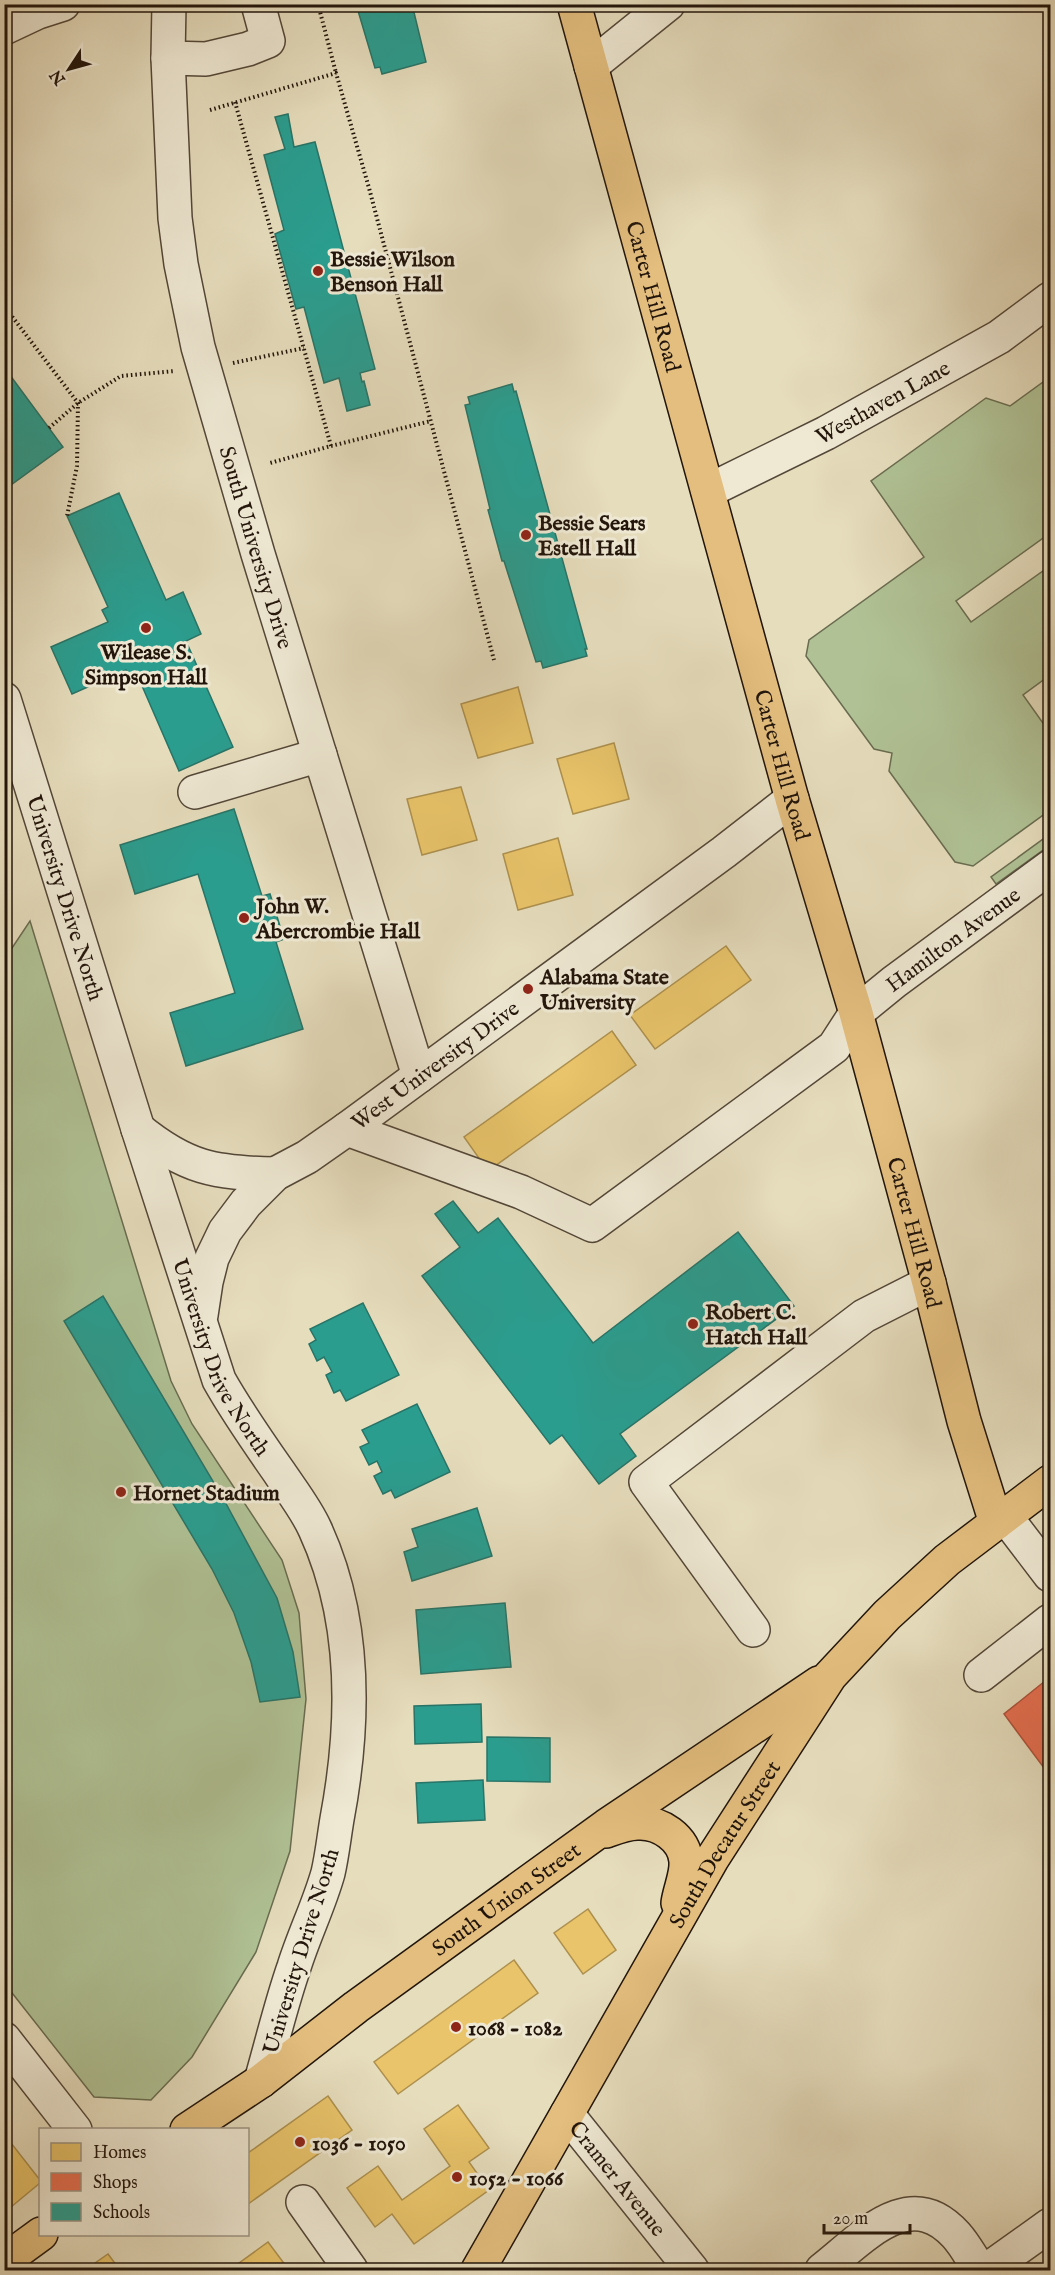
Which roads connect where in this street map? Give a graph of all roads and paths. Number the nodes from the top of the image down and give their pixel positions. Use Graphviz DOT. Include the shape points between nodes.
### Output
graph roads {
  1 [pos="63,4"];
  2 [pos="169,4"];
  3 [pos="258,4"];
  4 [pos="318,4"];
  5 [pos="574,4"];
  6 [pos="668,4"];
  7 [pos="4,28"];
  8 [pos="168,58"];
  9 [pos="591,66"];
  10 [pos="336,73"];
  11 [pos="235,102"];
  12 [pos="210,110"];
  13 [pos="1050,299"];
  14 [pos="4,306"];
  15 [pos="304,348"];
  16 [pos="203,366"];
  17 [pos="78,403"];
  18 [pos="431,421"];
  19 [pos="49,428"];
  20 [pos="331,446"];
  21 [pos="270,463"];
  22 [pos="708,491"];
  23 [pos="67,516"];
  24 [pos="494,660"];
  25 [pos="4,699"];
  26 [pos="320,755"];
  27 [pos="195,792"];
  28 [pos="792,799"];
  29 [pos="1050,867"];
  30 [pos="856,1013"];
  31 [pos="419,1076"];
  32 [pos="138,1129"];
  33 [pos="347,1129"];
  34 [pos="275,1174"];
  35 [pos="929,1282"];
  36 [pos="200,1320"];
  37 [pos="1047,1493"];
  38 [pos="1000,1519"];
  39 [pos="1050,1575"];
  40 [pos="1050,1621"];
  41 [pos="753,1630"];
  42 [pos="981,1675"];
  43 [pos="830,1676"];
  44 [pos="596,1834"];
  45 [pos="675,1926"];
  46 [pos="4,2039"];
  47 [pos="261,2081"];
  48 [pos="567,2114"];
  49 [pos="73,2128"];
  50 [pos="190,2128"];
  51 [pos="303,2202"];
  52 [pos="1050,2224"];
  53 [pos="40,2236"];
  54 [pos="4,2261"];
  55 [pos="351,2271"];
  56 [pos="477,2271"];
  57 [pos="692,2271"];
  58 [pos="822,2271"];
  59 [pos="980,2271"];
  60 [pos="987,2271"];
  1 -- 7 [label="street"];
  2 -- 8 [label="street, South University Drive"];
  3 -- 8 [label="street" via="268,40 206,59"];
  4 -- 10 [label="path"];
  5 -- 9 [label="main road, Carter Hill Road"];
  6 -- 9 [label="street"];
  8 -- 16 [label="street, South University Drive" via="175,218"];
  9 -- 22 [label="main road, Carter Hill Road"];
  10 -- 11 [label="path"];
  10 -- 18 [label="path"];
  11 -- 12 [label="path"];
  11 -- 15 [label="path"];
  13 -- 22 [label="street, Westhaven Lane" via="999,337 826,433"];
  14 -- 17 [label="path"];
  15 -- 16 [label="path"];
  15 -- 20 [label="path"];
  16 -- 17 [label="path" via="120,376"];
  16 -- 26 [label="street, South University Drive"];
  17 -- 19 [label="path"];
  17 -- 23 [label="path" via="77,466"];
  18 -- 20 [label="path"];
  18 -- 24 [label="path"];
  20 -- 21 [label="path"];
  22 -- 28 [label="main road, Carter Hill Road"];
  25 -- 32 [label="street, University Drive North"];
  26 -- 27 [label="street"];
  26 -- 31 [label="street, South University Drive"];
  28 -- 30 [label="main road, Carter Hill Road"];
  28 -- 31 [label="street, West University Drive"];
  29 -- 30 [label="street, Hamilton Avenue"];
  30 -- 33 [label="street, Hamilton Avenue" via="834,1047 592,1225 521,1192"];
  30 -- 35 [label="main road, Carter Hill Road"];
  31 -- 33 [label="street, West University Drive"];
  32 -- 34 [label="street, West University Drive" via="190,1163 240,1173"];
  32 -- 36 [label="street, University Drive North"];
  33 -- 34 [label="street, West University Drive"];
  34 -- 36 [label="street, West University Drive" via="225,1231 213,1257"];
  35 -- 38 [label="main road, Carter Hill Road" via="964,1421"];
  35 -- 41 [label="street" via="864,1316 646,1482"];
  36 -- 47 [label="street, University Drive North" via="219,1380 236,1411 315,1528 331,1571 346,1632 346,1773 328,1872 294,1966"];
  37 -- 38 [label="main road, South Decatur Street"];
  38 -- 39 [label="street"];
  38 -- 43 [label="main road, South Decatur Street" via="886,1615"];
  40 -- 42 [label="street"];
  43 -- 44 [label="main road, South Union Street"];
  43 -- 45 [label="main road, South Decatur Street" via="712,1859"];
  44 -- 45 [label="main road" via="641,1823 664,1829 680,1843 686,1872"];
  44 -- 47 [label="main road, South Union Street" via="356,2007"];
  45 -- 48 [label="main road, South Decatur Street"];
  46 -- 49 [label="street"];
  47 -- 50 [label="main road, South Union Street"];
  48 -- 56 [label="main road, South Decatur Street"];
  48 -- 57 [label="street, Cramer Avenue"];
  51 -- 55 [label="street"];
  52 -- 60 [label="street"];
  53 -- 54 [label="main road"];
  58 -- 59 [label="street" via="888,2220 913,2212 932,2216 956,2235"];
}
